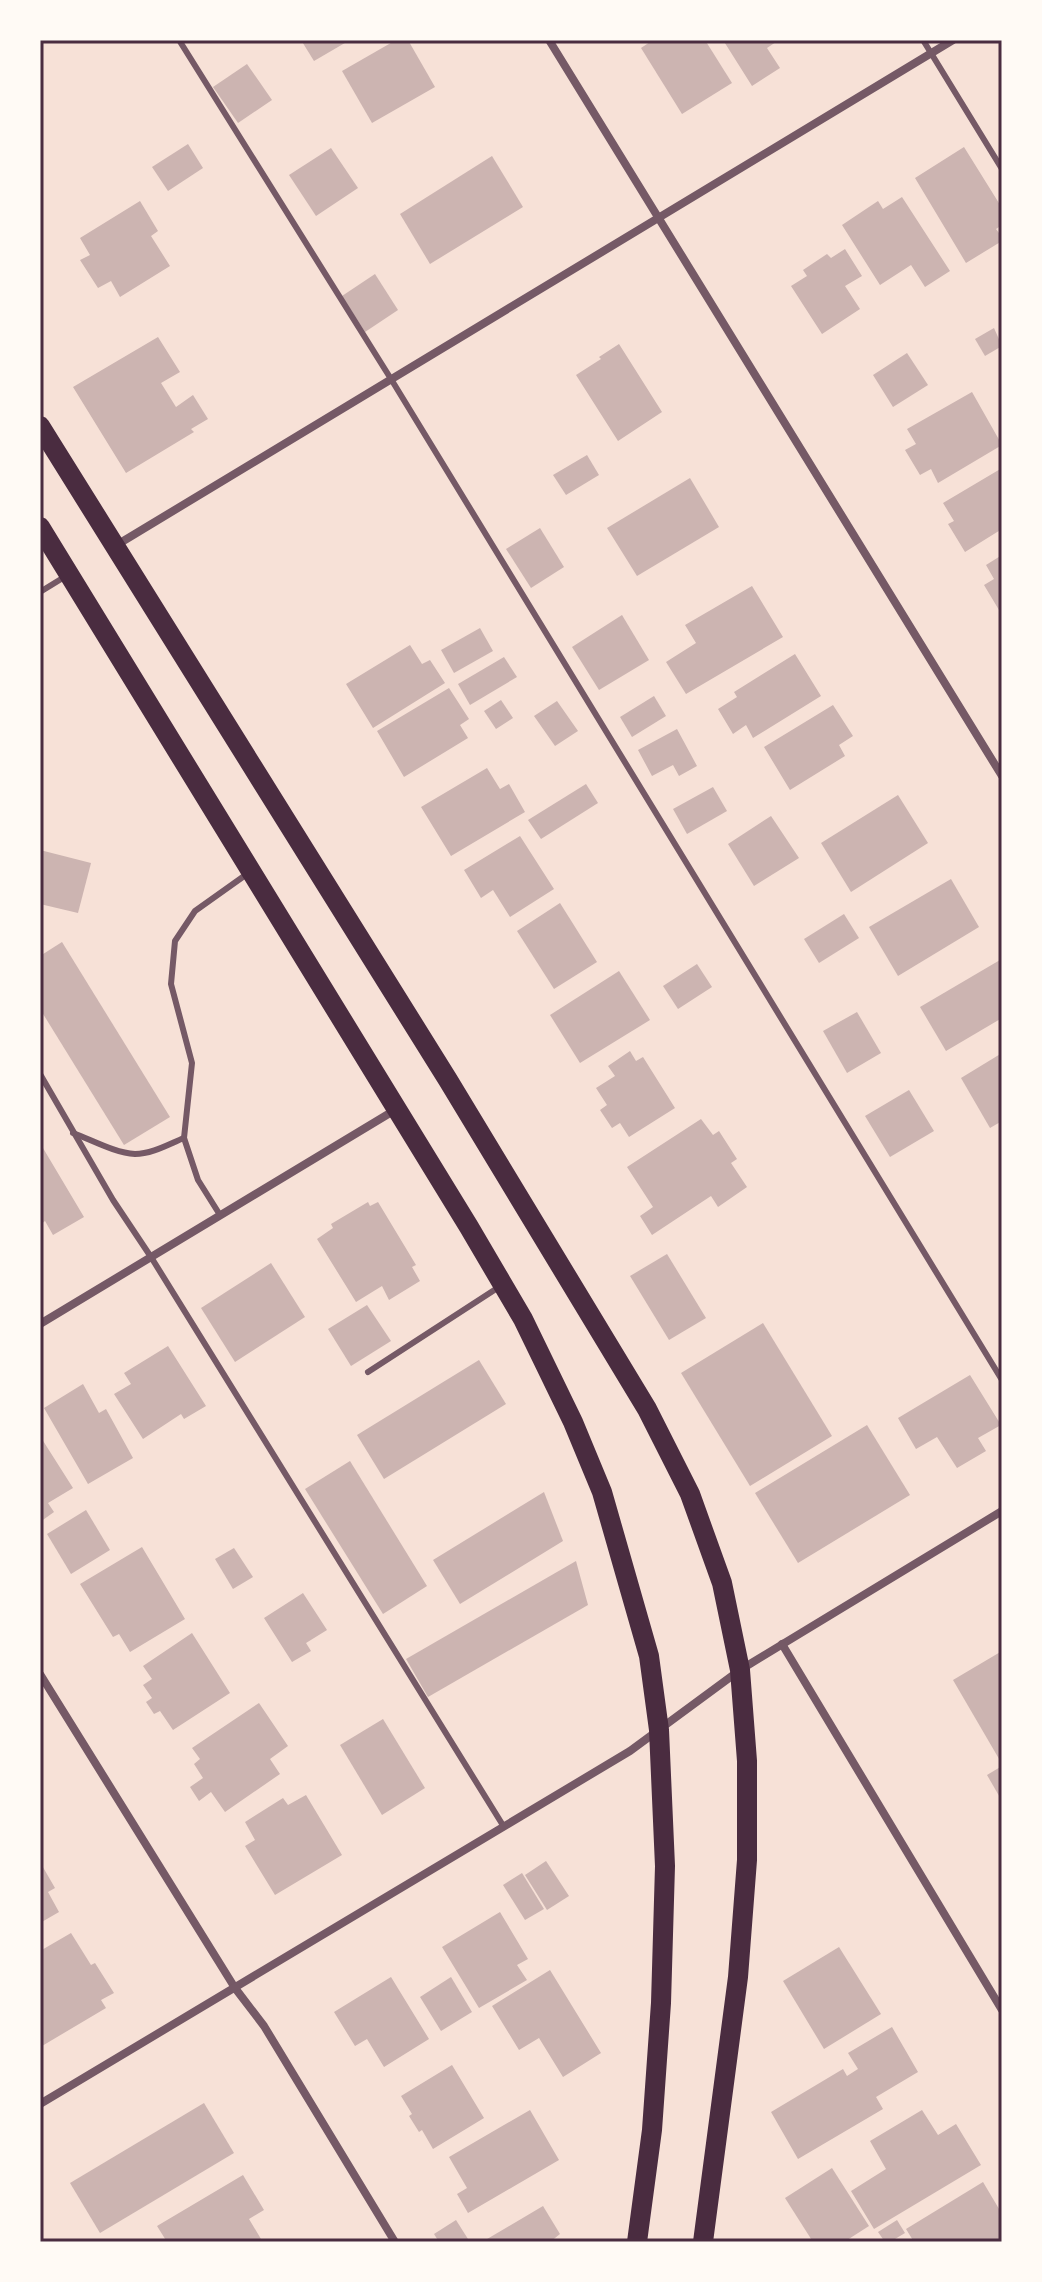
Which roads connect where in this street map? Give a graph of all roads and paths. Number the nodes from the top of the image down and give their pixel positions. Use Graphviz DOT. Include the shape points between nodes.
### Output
graph roads {
  1 [pos="179,40"];
  2 [pos="549,40"];
  3 [pos="923,40"];
  4 [pos="953,40"];
  5 [pos="931,53"];
  6 [pos="1002,169"];
  7 [pos="658,217"];
  8 [pos="391,379"];
  9 [pos="40,426"];
  10 [pos="40,527"];
  11 [pos="115,546"];
  12 [pos="69,575"];
  13 [pos="40,592"];
  14 [pos="1002,776"];
  15 [pos="250,872"];
  16 [pos="40,1074"];
  17 [pos="396,1110"];
  18 [pos="73,1133"];
  19 [pos="184,1138"];
  20 [pos="220,1215"];
  21 [pos="151,1257"];
  22 [pos="502,1285"];
  23 [pos="40,1324"];
  24 [pos="368,1372"];
  25 [pos="1002,1380"];
  26 [pos="1002,1511"];
  27 [pos="782,1644"];
  28 [pos="740,1670"];
  29 [pos="40,1674"];
  30 [pos="659,1730"];
  31 [pos="504,1827"];
  32 [pos="235,1988"];
  33 [pos="1002,2010"];
  34 [pos="40,2104"];
  35 [pos="395,2242"];
  36 [pos="637,2242"];
  37 [pos="703,2242"];
  1 -- 8 [label="lane"];
  2 -- 7 [label="street"];
  3 -- 5 [label="lane"];
  4 -- 5 [label="street"];
  5 -- 6 [label="lane"];
  5 -- 7 [label="street"];
  7 -- 8 [label="street"];
  7 -- 14 [label="street"];
  8 -- 11 [label="street"];
  8 -- 25 [label="lane"];
  9 -- 11 [label="main road"];
  10 -- 12 [label="main road"];
  11 -- 28 [label="main road" via="647,1409 690,1494 722,1583"];
  12 -- 13 [label="lane"];
  12 -- 15 [label="main road"];
  15 -- 17 [label="main road"];
  15 -- 19 [label="lane" via="195,911 175,941 171,984 192,1063"];
  16 -- 18 [label="lane"];
  17 -- 20 [label="street"];
  17 -- 22 [label="main road"];
  18 -- 19 [label="lane" via="135,1154"];
  18 -- 21 [label="lane"];
  19 -- 20 [label="lane" via="198,1180"];
  20 -- 21 [label="street"];
  21 -- 23 [label="street"];
  21 -- 31 [label="lane"];
  22 -- 24 [label="lane"];
  22 -- 30 [label="main road" via="567,1409 602,1492 649,1656"];
  26 -- 27 [label="street"];
  27 -- 28 [label="street"];
  27 -- 33 [label="street"];
  28 -- 30 [label="street"];
  28 -- 37 [label="main road" via="747,1860 738,1977"];
  29 -- 32 [label="street"];
  30 -- 31 [label="street"];
  30 -- 36 [label="main road" via="665,1866 661,2003"];
  31 -- 32 [label="street"];
  32 -- 34 [label="street"];
  32 -- 35 [label="street" via="264,2026"];
}
